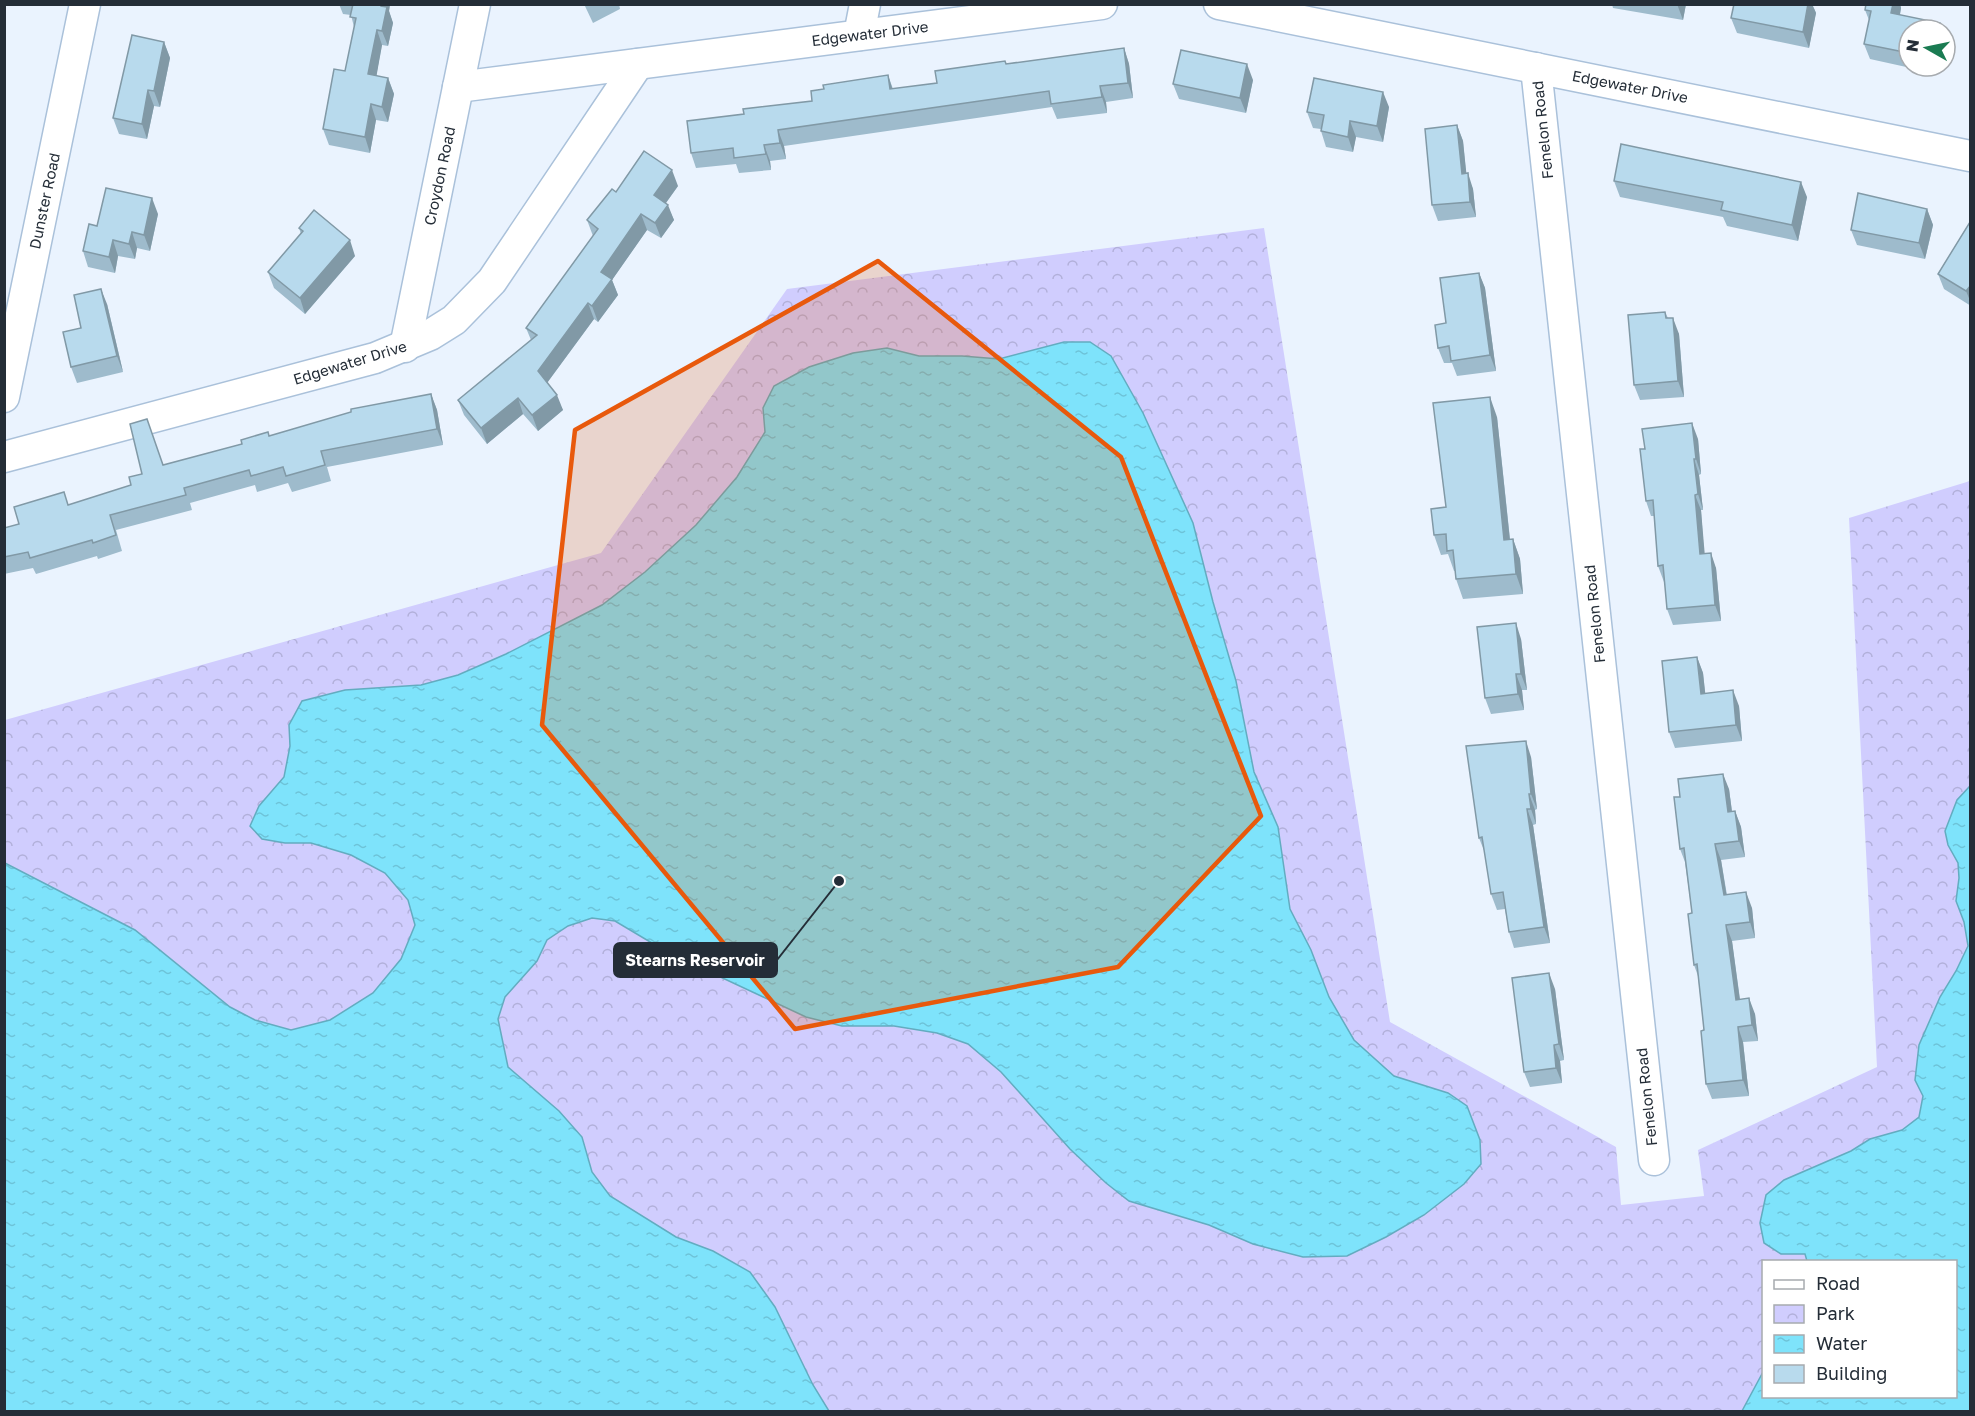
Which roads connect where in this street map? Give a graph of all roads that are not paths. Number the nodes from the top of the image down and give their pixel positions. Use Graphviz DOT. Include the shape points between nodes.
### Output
graph roads {
  1 [pos="85,4"];
  2 [pos="475,4"];
  3 [pos="865,4"];
  4 [pos="1102,4"];
  5 [pos="1219,4"];
  6 [pos="859,36"];
  7 [pos="639,64"];
  8 [pos="1536,68"];
  9 [pos="459,87"];
  10 [pos="1971,156"];
  11 [pos="405,347"];
  12 [pos="4,397"];
  13 [pos="4,458"];
  14 [pos="1654,1160"];
  1 -- 12 [label="street, Dunster Road"];
  2 -- 9 [label="street, Croydon Road"];
  3 -- 6 [label="street"];
  4 -- 6 [label="street, Edgewater Drive"];
  5 -- 8 [label="street, Edgewater Drive"];
  6 -- 7 [label="street, Edgewater Drive"];
  7 -- 9 [label="street, Edgewater Drive"];
  7 -- 11 [label="street, Edgewater Drive" via="492,281 454,320"];
  8 -- 10 [label="street, Edgewater Drive"];
  8 -- 14 [label="street, Fenelon Road"];
  9 -- 11 [label="street, Croydon Road"];
  11 -- 13 [label="street, Edgewater Drive"];
}
